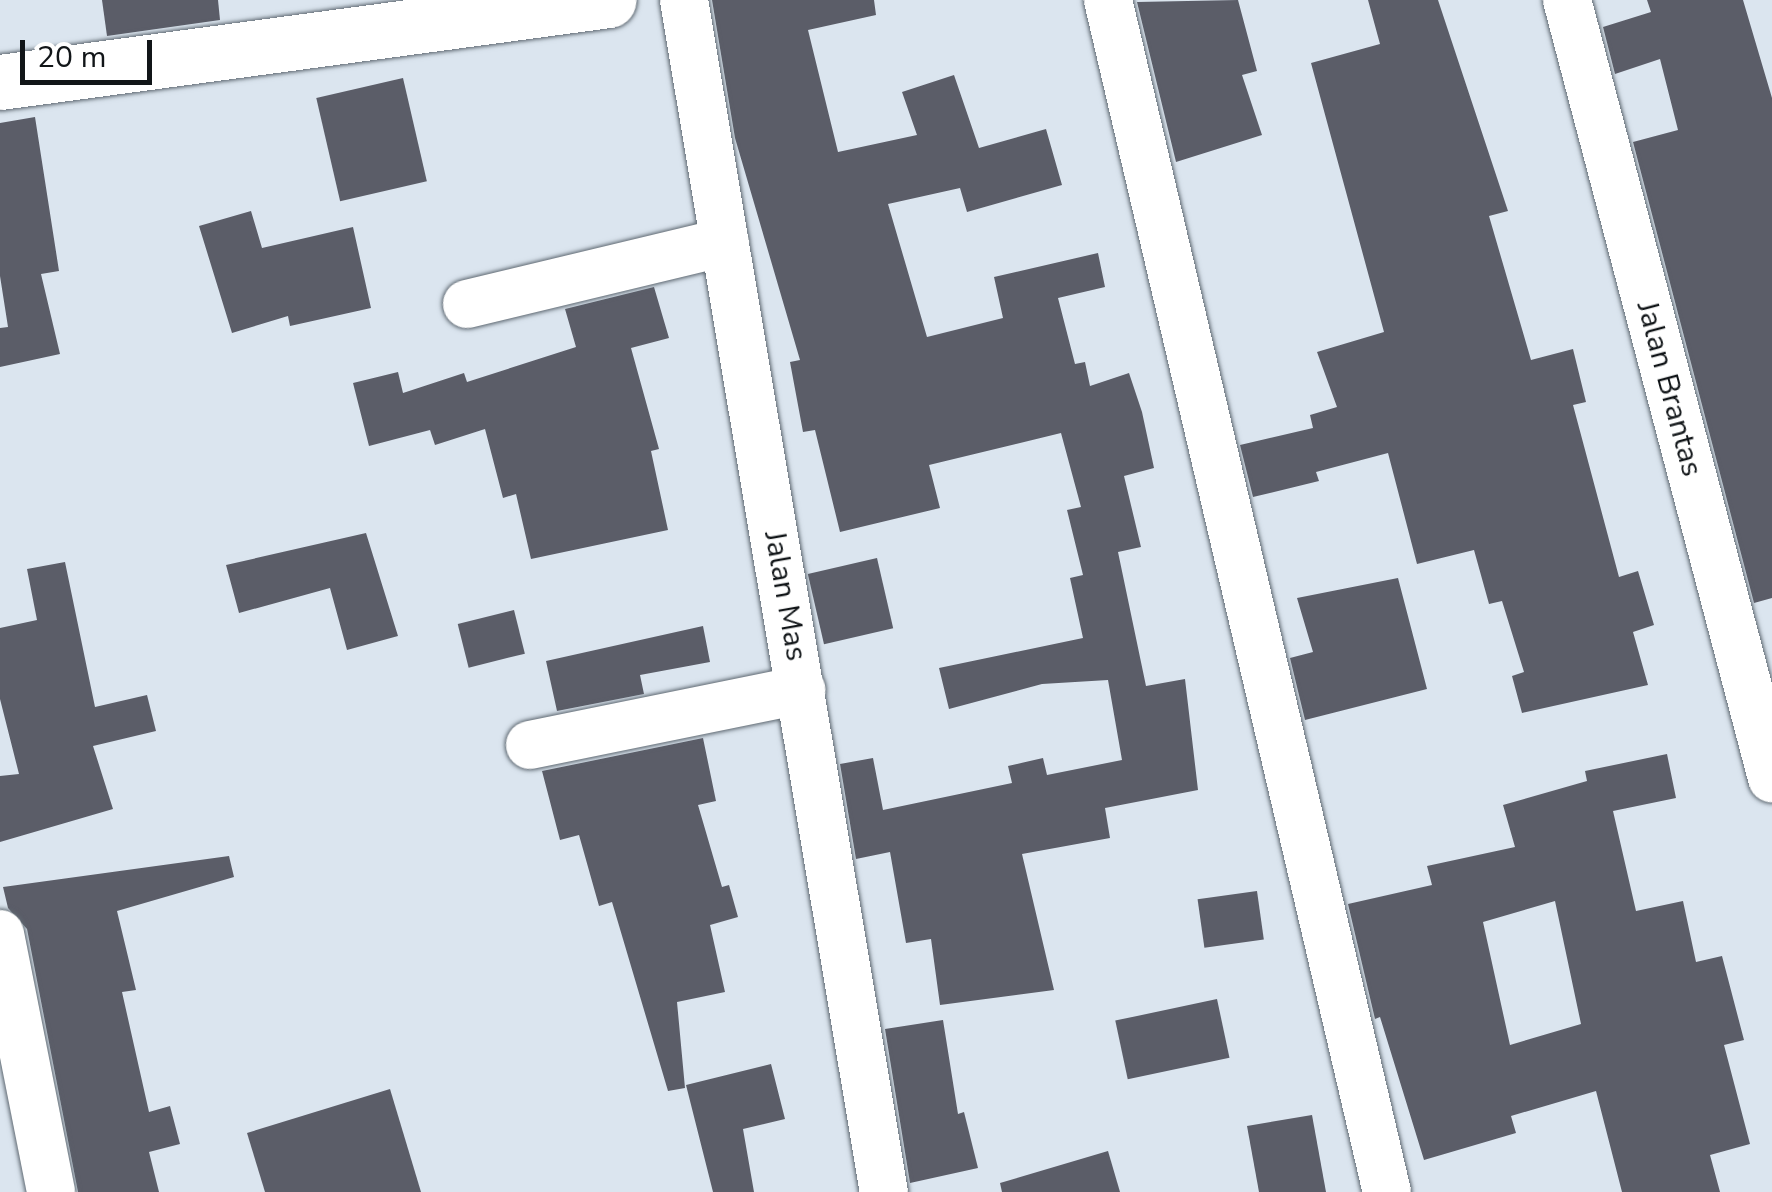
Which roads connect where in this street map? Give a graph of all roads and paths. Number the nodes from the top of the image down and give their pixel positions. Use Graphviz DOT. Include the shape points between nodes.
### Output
graph roads {
  1 [pos="609,0"];
  2 [pos="684,0"];
  3 [pos="1108,0"];
  4 [pos="1567,0"];
  5 [pos="0,82"];
  6 [pos="725,242"];
  7 [pos="467,304"];
  8 [pos="801,690"];
  9 [pos="530,746"];
  10 [pos="1772,778"];
  11 [pos="0,934"];
  12 [pos="51,1192"];
  13 [pos="884,1192"];
  14 [pos="1387,1192"];
  1 -- 5 [label="street"];
  2 -- 6 [label="street, Jalan Mas"];
  3 -- 14 [label="street"];
  4 -- 10 [label="street, Jalan Brantas"];
  6 -- 7 [label="street"];
  6 -- 8 [label="street, Jalan Mas"];
  8 -- 9 [label="street"];
  8 -- 13 [label="street, Jalan Mas"];
  11 -- 12 [label="street"];
}
